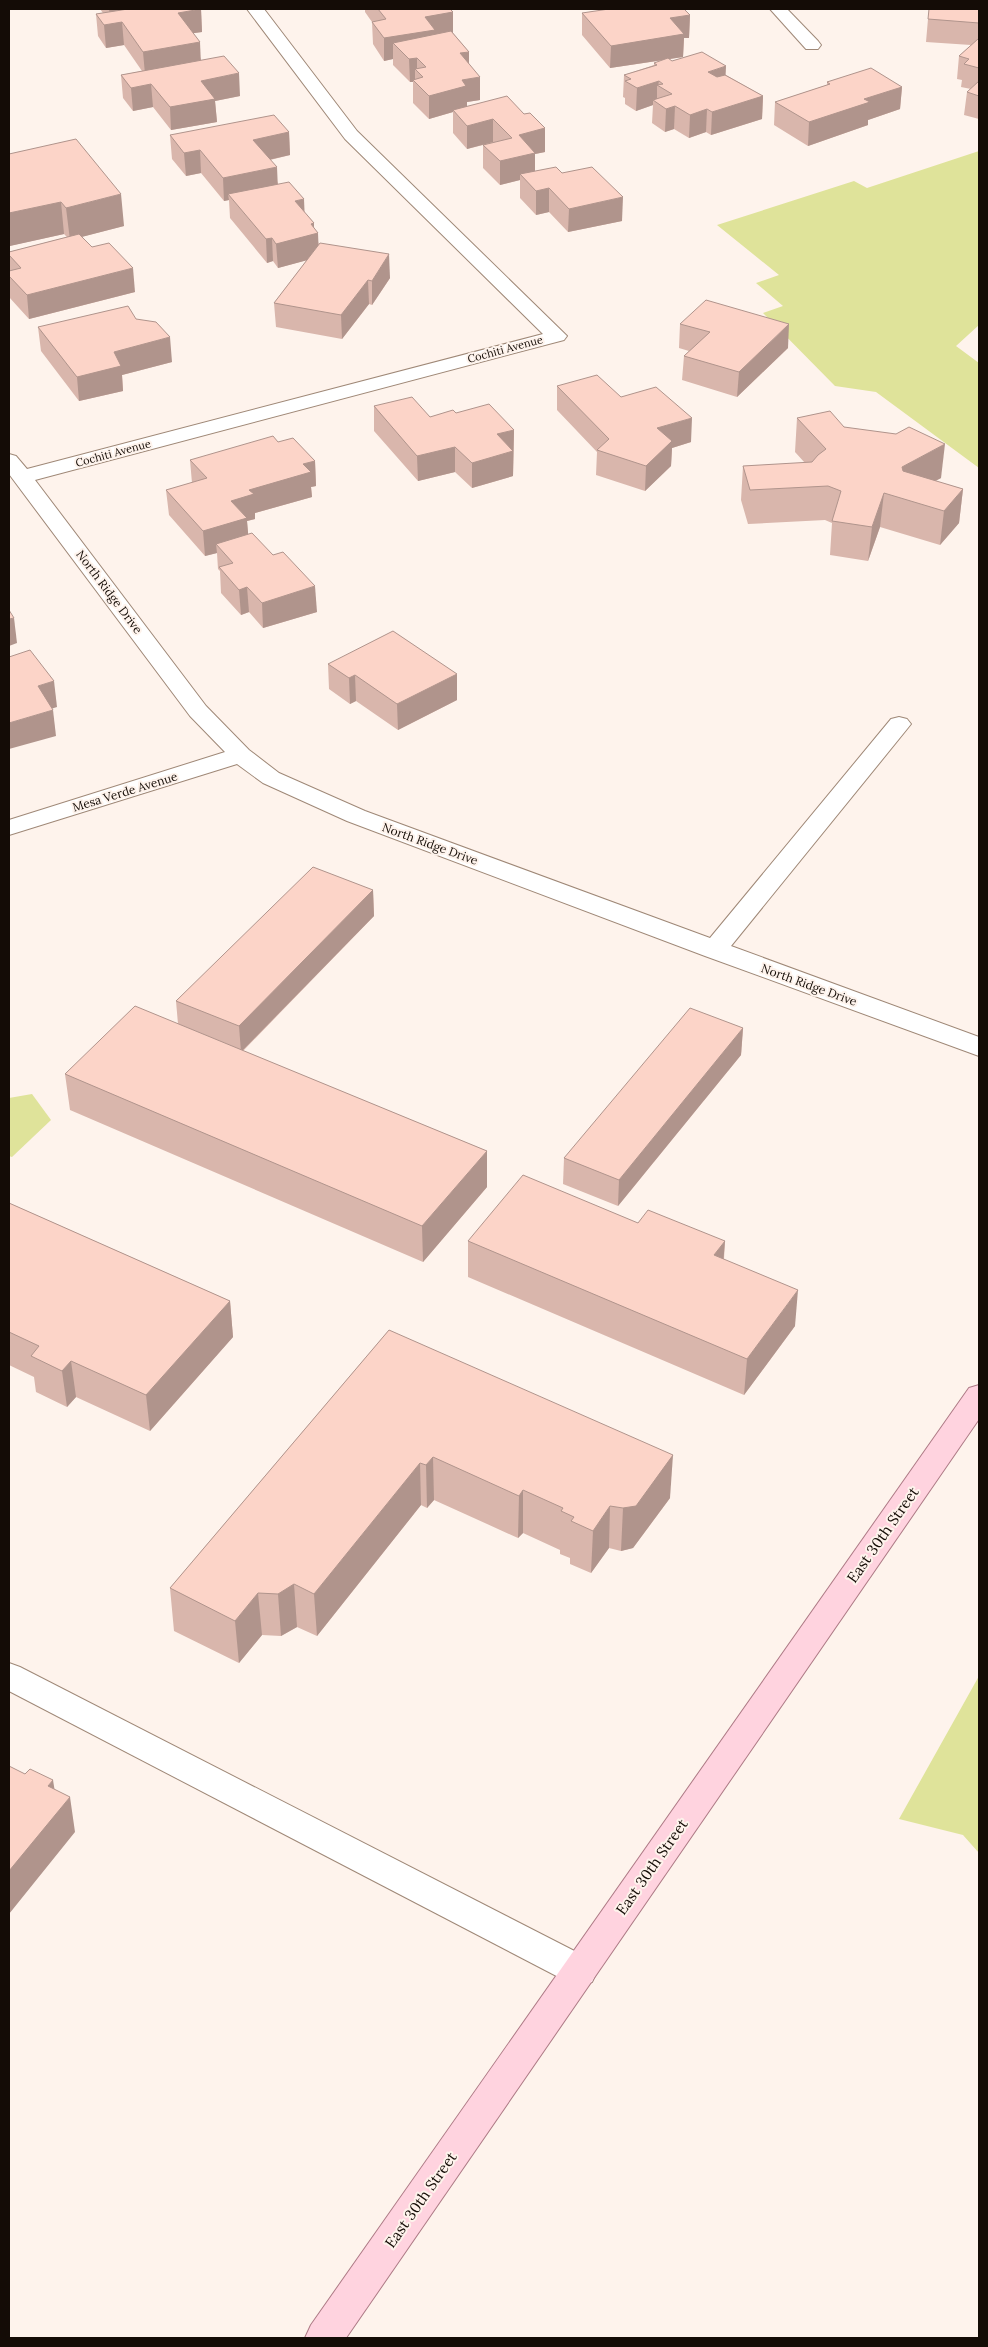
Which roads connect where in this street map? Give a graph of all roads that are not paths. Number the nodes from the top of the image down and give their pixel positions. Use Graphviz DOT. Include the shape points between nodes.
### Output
graph roads {
  1 [pos="255,9"];
  2 [pos="778,9"];
  3 [pos="812,45"];
  4 [pos="15,469"];
  5 [pos="899,724"];
  6 [pos="241,755"];
  7 [pos="9,828"];
  8 [pos="714,950"];
  9 [pos="979,1047"];
  10 [pos="979,1396"];
  11 [pos="9,1676"];
  12 [pos="580,1971"];
  13 [pos="324,2338"];
  1 -- 4 [label="street, Cochiti Avenue" via="351,135 557,336"];
  2 -- 3 [label="street"];
  4 -- 6 [label="street, North Ridge Drive" via="198,711"];
  5 -- 8 [label="street"];
  6 -- 7 [label="street, Mesa Verde Avenue"];
  6 -- 8 [label="street, North Ridge Drive" via="271,778 340,810"];
  8 -- 9 [label="street, North Ridge Drive"];
  10 -- 12 [label="main road, East 30th Street"];
  11 -- 12 [label="street"];
  12 -- 13 [label="main road, East 30th Street"];
}
